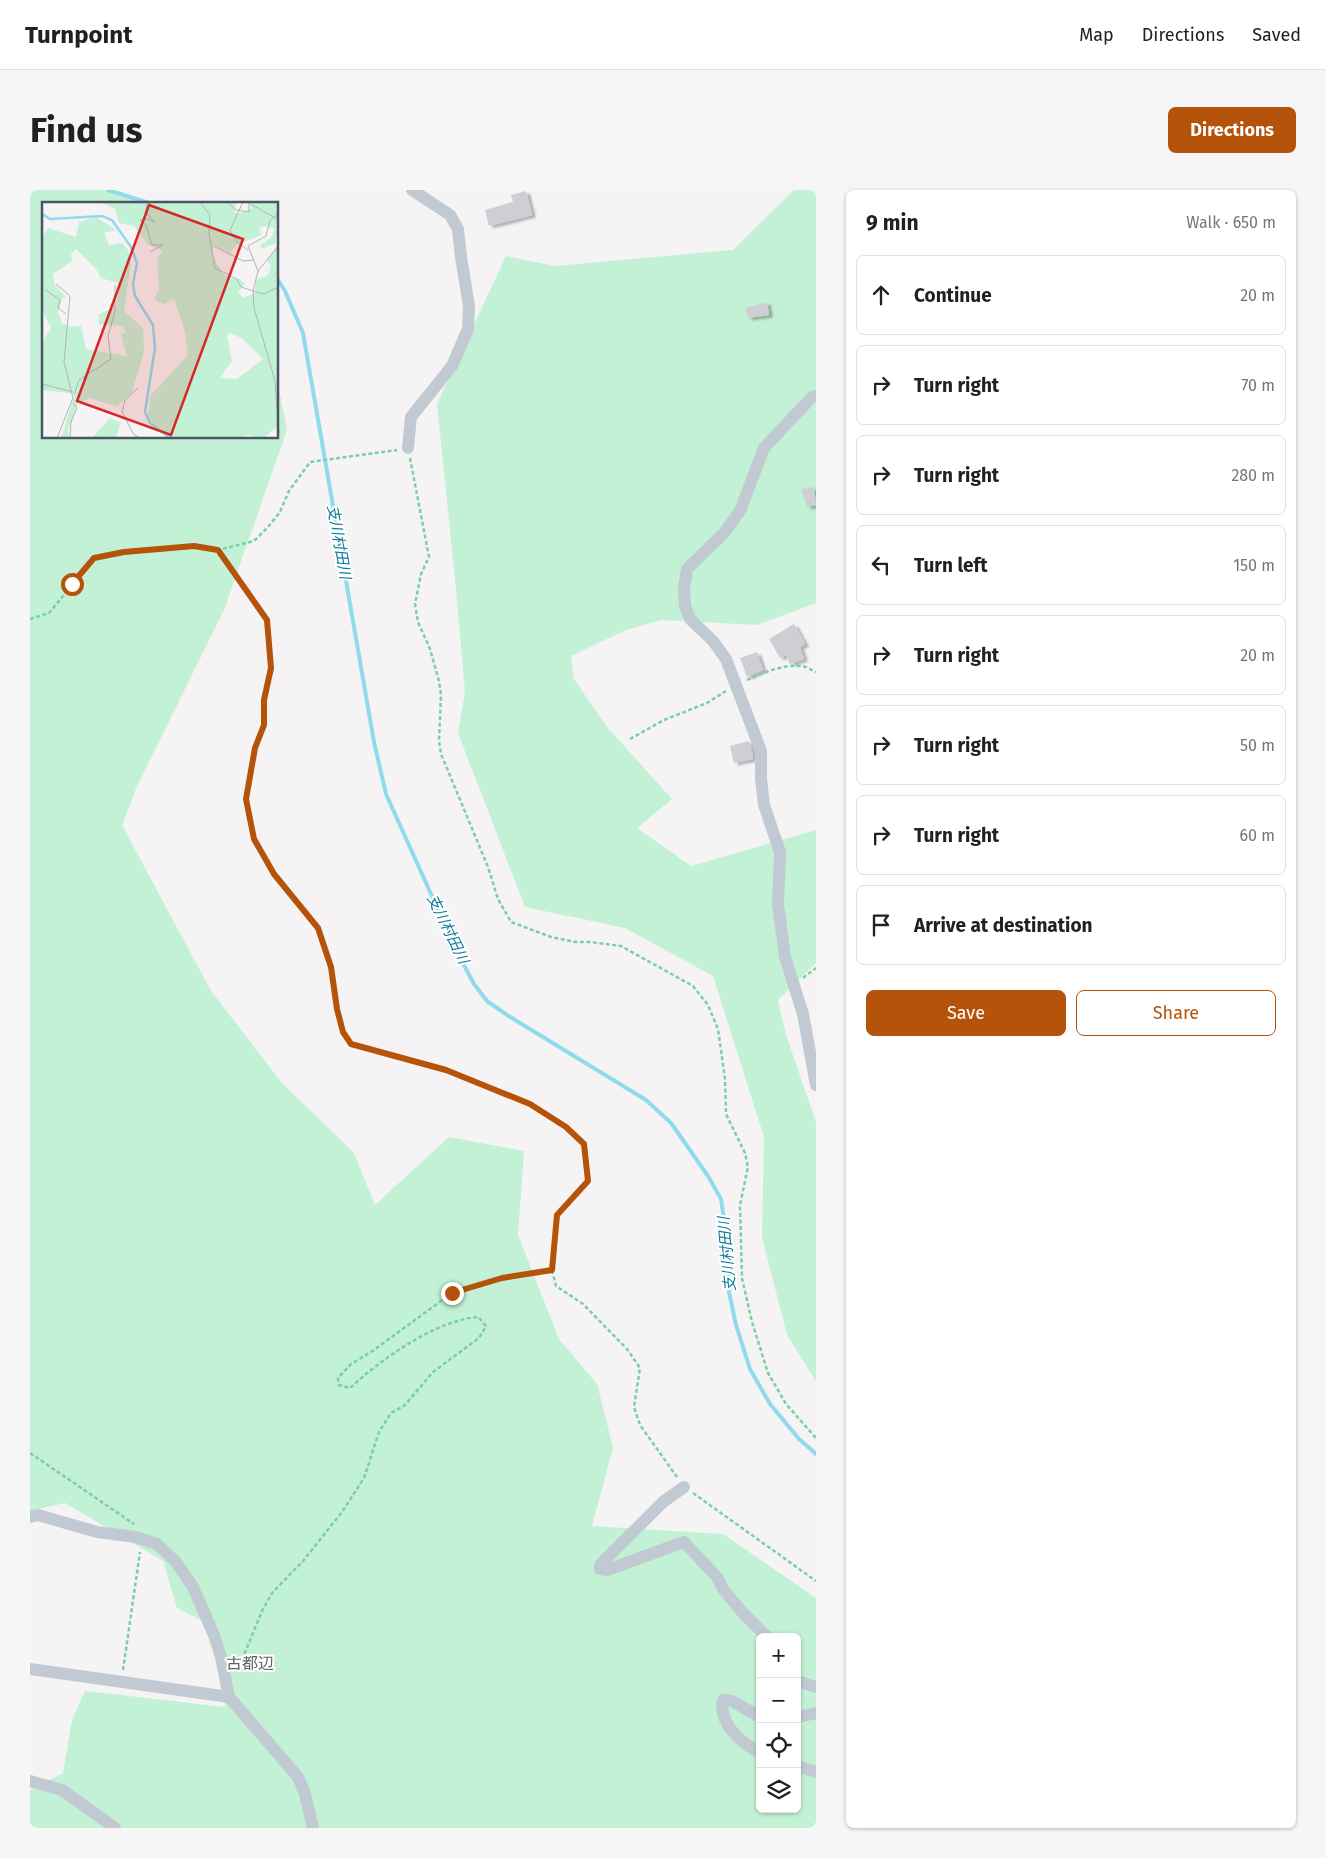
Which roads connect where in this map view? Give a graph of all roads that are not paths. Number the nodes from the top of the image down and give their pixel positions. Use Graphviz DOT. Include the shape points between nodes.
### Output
graph roads {
  1 [pos="412,190"];
  2 [pos="816,396"];
  3 [pos="408,448"];
  4 [pos="816,1085"];
  5 [pos="684,1487"];
  6 [pos="30,1517"];
  7 [pos="763,1633"];
  8 [pos="30,1669"];
  9 [pos="801,1682"];
  10 [pos="816,1687"];
  11 [pos="229,1698"];
  12 [pos="816,1713"];
  13 [pos="756,1715"];
  14 [pos="801,1716"];
  15 [pos="756,1751"];
  16 [pos="801,1767"];
  17 [pos="816,1772"];
  18 [pos="30,1781"];
  19 [pos="115,1828"];
  20 [pos="313,1828"];
  1 -- 3 [label="street" via="450,215 458,228 469,314 468,329 452,366 411,416"];
  2 -- 4 [label="street" via="764,448 740,511 724,533 687,569 684,588 685,606 690,618 726,659 761,751 764,805 780,852 778,904 785,958 808,1036"];
  5 -- 7 [label="street" via="663,1502 600,1565 600,1569 607,1570 684,1542"];
  6 -- 11 [label="street" via="38,1515 97,1532 157,1544 176,1562 193,1587 221,1657"];
  8 -- 11 [label="street"];
  9 -- 10 [label="street"];
  11 -- 20 [label="street" via="298,1777"];
  12 -- 14 [label="street"];
  13 -- 15 [label="street" via="723,1700 721,1708 733,1733"];
  16 -- 17 [label="street"];
  18 -- 19 [label="street" via="62,1790"];
}
